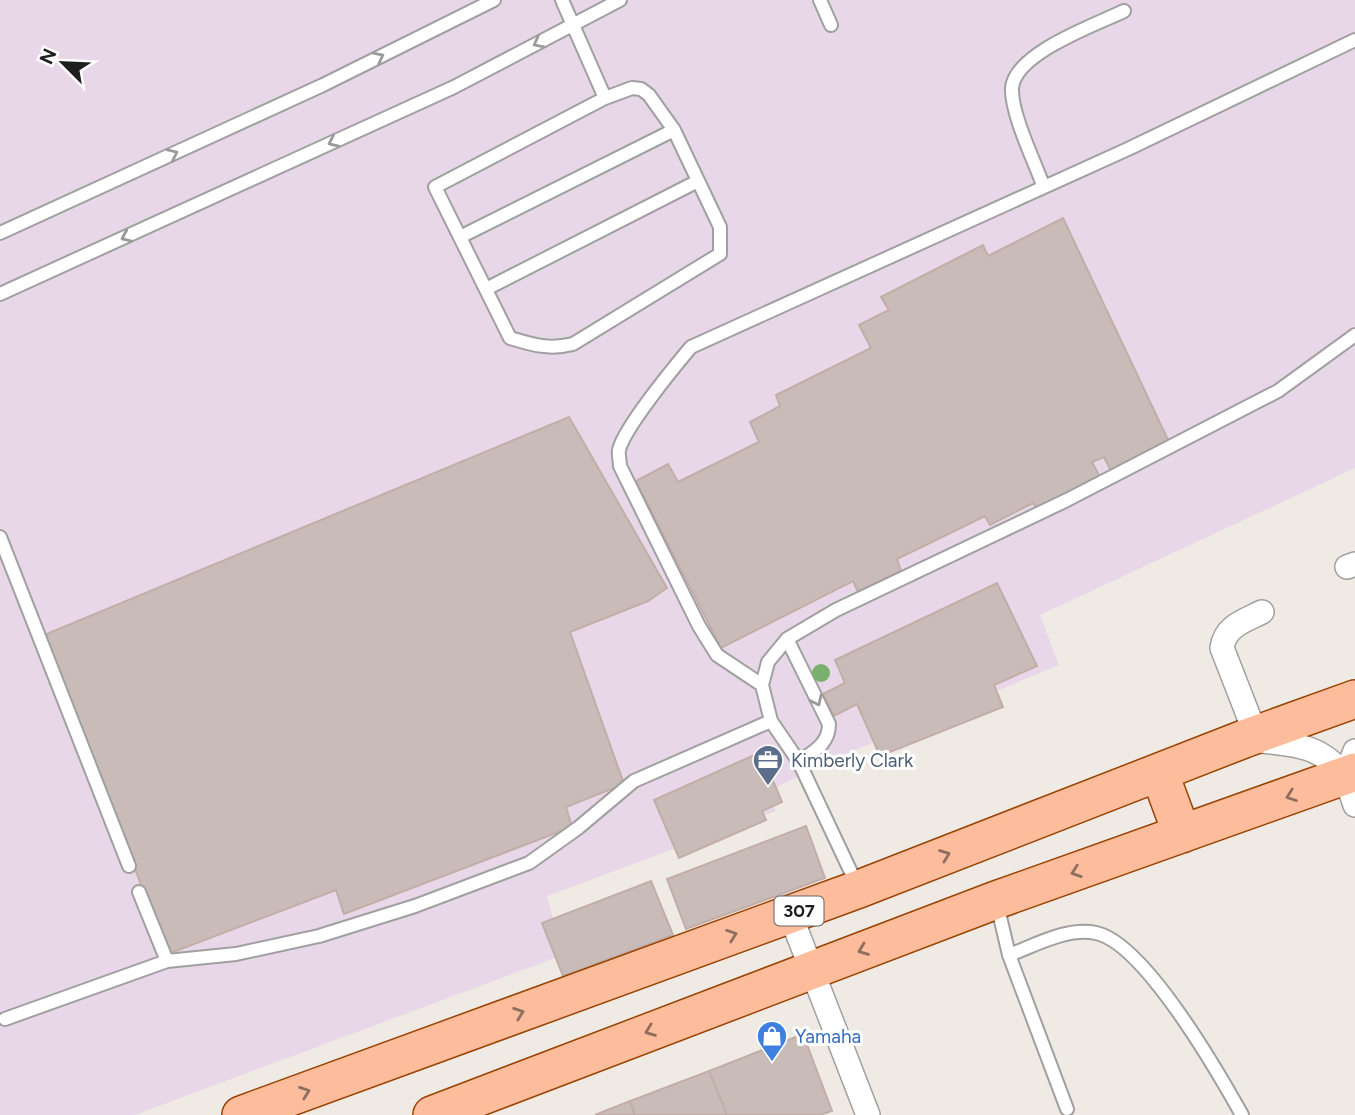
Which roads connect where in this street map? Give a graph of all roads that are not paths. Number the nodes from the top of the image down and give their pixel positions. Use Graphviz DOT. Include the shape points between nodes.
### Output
graph roads {
  1 [pos="494,0"];
  2 [pos="562,0"];
  3 [pos="620,0"];
  4 [pos="820,0"];
  5 [pos="1124,11"];
  6 [pos="831,25"];
  7 [pos="573,26"];
  8 [pos="1355,40"];
  9 [pos="606,98"];
  10 [pos="674,130"];
  11 [pos="698,181"];
  12 [pos="1043,185"];
  13 [pos="0,233"];
  14 [pos="460,237"];
  15 [pos="485,289"];
  16 [pos="0,294"];
  17 [pos="1355,335"];
  18 [pos="0,537"];
  19 [pos="1262,612"];
  20 [pos="787,639"];
  21 [pos="762,685"];
  22 [pos="1355,699"];
  23 [pos="771,721"];
  24 [pos="1250,737"];
  25 [pos="799,762"];
  26 [pos="1158,772"];
  27 [pos="1353,776"];
  28 [pos="1182,834"];
  29 [pos="129,866"];
  30 [pos="859,889"];
  31 [pos="139,891"];
  32 [pos="996,900"];
  33 [pos="790,914"];
  34 [pos="1009,955"];
  35 [pos="167,961"];
  36 [pos="813,970"];
  37 [pos="5,1019"];
  38 [pos="1067,1109"];
  39 [pos="241,1115"];
  40 [pos="432,1115"];
  41 [pos="868,1115"];
  42 [pos="1242,1115"];
  13 -- 1 [label="lane, one-way" via="323,85"];
  2 -- 7 [label="lane"];
  3 -- 7 [label="lane"];
  4 -- 6 [label="lane"];
  5 -- 12 [label="lane" via="1034,56 1017,71 1012,89 1017,112"];
  7 -- 9 [label="lane"];
  7 -- 16 [label="lane, one-way" via="454,87"];
  8 -- 12 [label="lane"];
  9 -- 10 [label="lane" via="641,89"];
  9 -- 14 [label="lane" via="435,187"];
  10 -- 11 [label="lane"];
  10 -- 14 [label="lane"];
  11 -- 15 [label="lane"];
  11 -- 15 [label="lane" via="720,227 720,254 573,344 541,348 510,338"];
  12 -- 21 [label="lane" via="691,347 629,432 619,450 620,466 699,626 717,655"];
  14 -- 15 [label="lane"];
  17 -- 20 [label="lane" via="1278,391 1067,500 836,610"];
  18 -- 29 [label="lane"];
  19 -- 24 [label="street" via="1223,637 1222,648"];
  20 -- 21 [label="lane" via="768,662"];
  20 -- 25 [label="lane, one-way" via="829,724 825,742"];
  21 -- 23 [label="lane"];
  22 -- 24 [label="main road, 307"];
  23 -- 25 [label="lane"];
  23 -- 35 [label="lane" via="634,781 529,863 318,936 236,954"];
  24 -- 26 [label="main road, 307"];
  24 -- 27 [label="street" via="1318,750"];
  25 -- 30 [label="lane"];
  26 -- 28 [label="main road"];
  30 -- 26 [label="main road, 307, one-way"];
  27 -- 28 [label="main road, one-way"];
  28 -- 32 [label="main road, one-way"];
  30 -- 33 [label="main road, 307"];
  31 -- 35 [label="lane"];
  32 -- 34 [label="lane"];
  32 -- 36 [label="main road, one-way"];
  33 -- 36 [label="street"];
  39 -- 33 [label="main road, 307, one-way"];
  34 -- 38 [label="lane"];
  34 -- 42 [label="lane" via="1074,931 1116,940 1184,1019"];
  35 -- 37 [label="lane"];
  36 -- 40 [label="main road, one-way"];
  36 -- 41 [label="street"];
}
